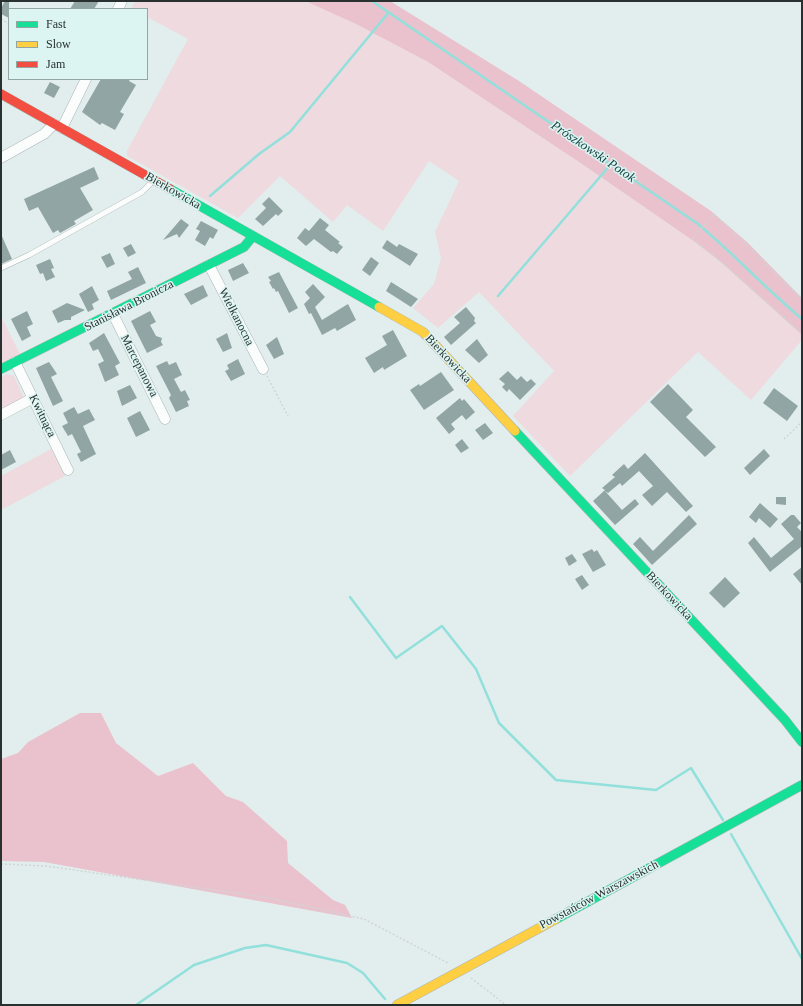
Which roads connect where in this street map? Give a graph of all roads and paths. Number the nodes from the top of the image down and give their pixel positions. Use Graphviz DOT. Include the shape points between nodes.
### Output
graph roads {
  1 [pos="85,80"];
  2 [pos="1,94"];
  3 [pos="58,126"];
  4 [pos="1,158"];
  5 [pos="154,180"];
  6 [pos="253,236"];
  7 [pos="209,265"];
  8 [pos="1,268"];
  9 [pos="802,299"];
  10 [pos="113,314"];
  11 [pos="802,333"];
  12 [pos="15,362"];
  13 [pos="1,369"];
  14 [pos="263,369"];
  15 [pos="33,398"];
  16 [pos="1,415"];
  17 [pos="288,416"];
  18 [pos="165,419"];
  19 [pos="802,422"];
  20 [pos="784,439"];
  21 [pos="68,470"];
  22 [pos="802,742"];
  23 [pos="802,785"];
  24 [pos="1,864"];
  25 [pos="461,971"];
  26 [pos="397,1005"];
  27 [pos="506,1005"];
  1 -- 3 [label="street"];
  2 -- 3 [label="street, Bierkowicka"];
  3 -- 4 [label="street"];
  3 -- 5 [label="street, Bierkowicka"];
  5 -- 6 [label="street, Bierkowicka"];
  5 -- 8 [label="lane" via="142,192"];
  6 -- 7 [label="street, Stanisława Bronicza" via="244,247"];
  6 -- 22 [label="street, Bierkowicka" via="404,320 432,340 785,720"];
  7 -- 10 [label="street, Stanisława Bronicza"];
  7 -- 14 [label="street, Wielkanocna"];
  9 -- 11 [label="path" via="714,214 692,240 719,260"];
  10 -- 12 [label="street, Stanisława Bronicza"];
  10 -- 18 [label="street, Marcepanowa"];
  12 -- 13 [label="street, Stanisława Bronicza"];
  12 -- 15 [label="street, Kwitnąca"];
  14 -- 17 [label="path"];
  15 -- 16 [label="street"];
  15 -- 21 [label="street, Kwitnąca"];
  19 -- 20 [label="path"];
  23 -- 25 [label="street, Powstańców Warszawskich"];
  24 -- 25 [label="path" via="46,866 270,898 364,919"];
  25 -- 26 [label="street, Powstańców Warszawskich"];
  25 -- 27 [label="path"];
}
